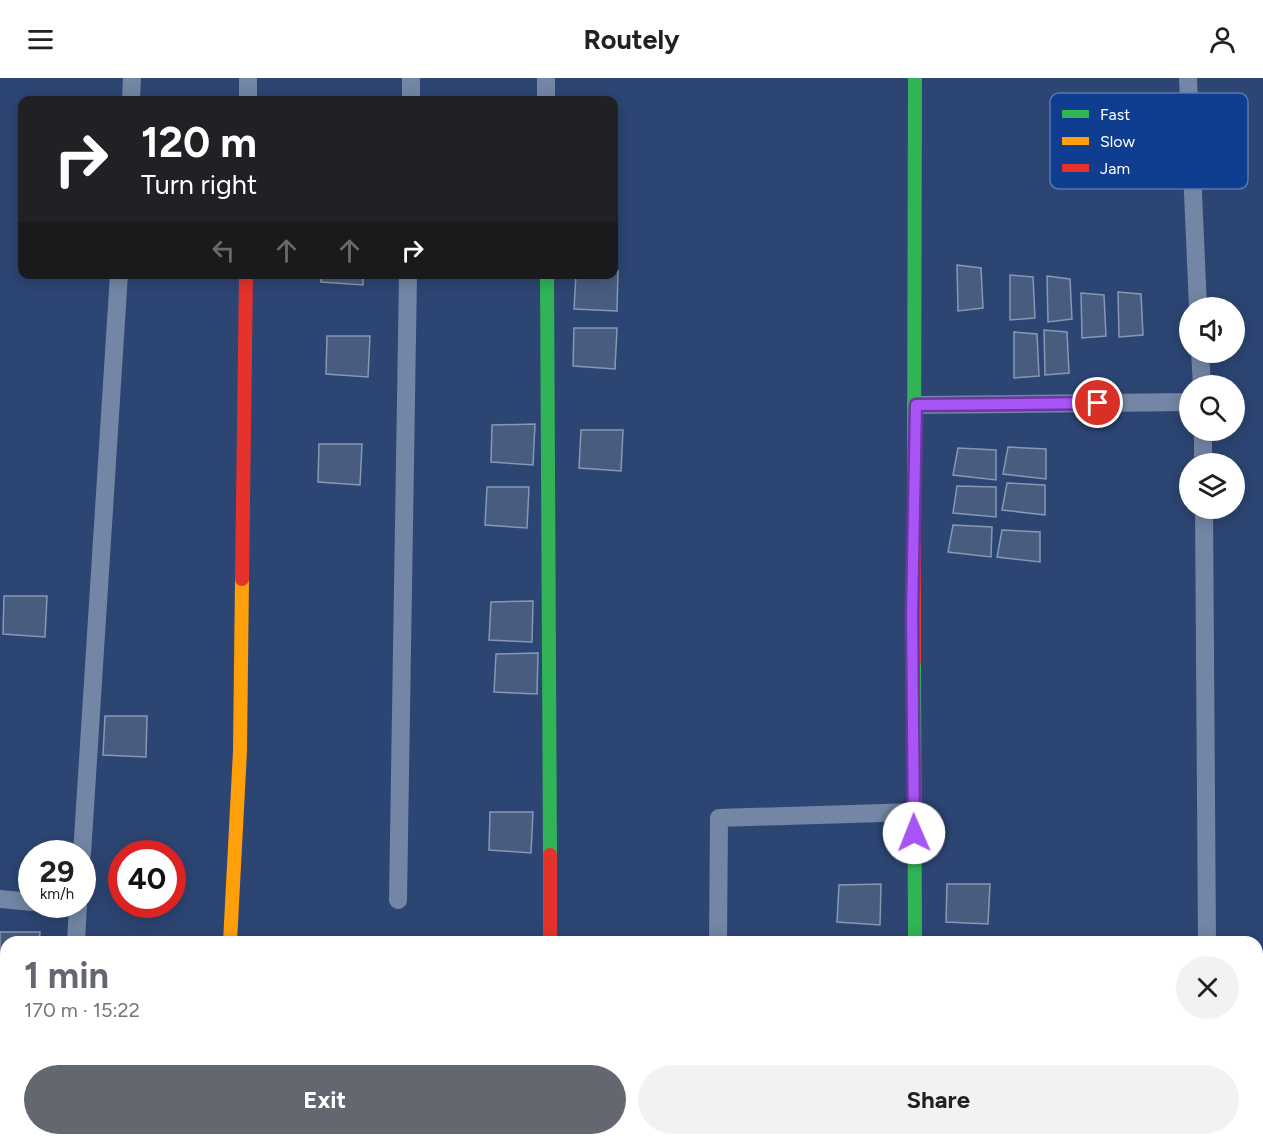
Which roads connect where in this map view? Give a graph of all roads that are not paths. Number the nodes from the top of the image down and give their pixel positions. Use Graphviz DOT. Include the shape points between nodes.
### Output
graph roads {
  1 [pos="132,78"];
  2 [pos="248,78"];
  3 [pos="411,78"];
  4 [pos="546,78"];
  5 [pos="915,78"];
  6 [pos="1188,78"];
  7 [pos="1189,93"];
  8 [pos="131,96"];
  9 [pos="248,96"];
  10 [pos="411,96"];
  11 [pos="546,96"];
  12 [pos="1193,189"];
  13 [pos="119,279"];
  14 [pos="246,279"];
  15 [pos="408,279"];
  16 [pos="547,279"];
  17 [pos="1198,297"];
  18 [pos="1179,402"];
  19 [pos="916,405"];
  20 [pos="1204,519"];
  21 [pos="914,812"];
  22 [pos="83,840"];
  23 [pos="0,899"];
  24 [pos="398,900"];
  25 [pos="18,901"];
  26 [pos="77,918"];
  27 [pos="76,936"];
  28 [pos="230,936"];
  29 [pos="550,936"];
  30 [pos="718,936"];
  31 [pos="915,936"];
  32 [pos="1207,936"];
  1 -- 8 [label="street"];
  2 -- 9 [label="street"];
  3 -- 10 [label="street"];
  4 -- 11 [label="street"];
  5 -- 19 [label="street"];
  6 -- 7 [label="street"];
  12 -- 17 [label="street"];
  13 -- 22 [label="street"];
  14 -- 28 [label="street" via="240,751"];
  15 -- 24 [label="street"];
  16 -- 29 [label="street"];
  18 -- 19 [label="street"];
  19 -- 21 [label="street"];
  20 -- 32 [label="street"];
  21 -- 30 [label="street" via="719,818"];
  21 -- 31 [label="street"];
  23 -- 25 [label="street"];
  26 -- 27 [label="street"];
}
